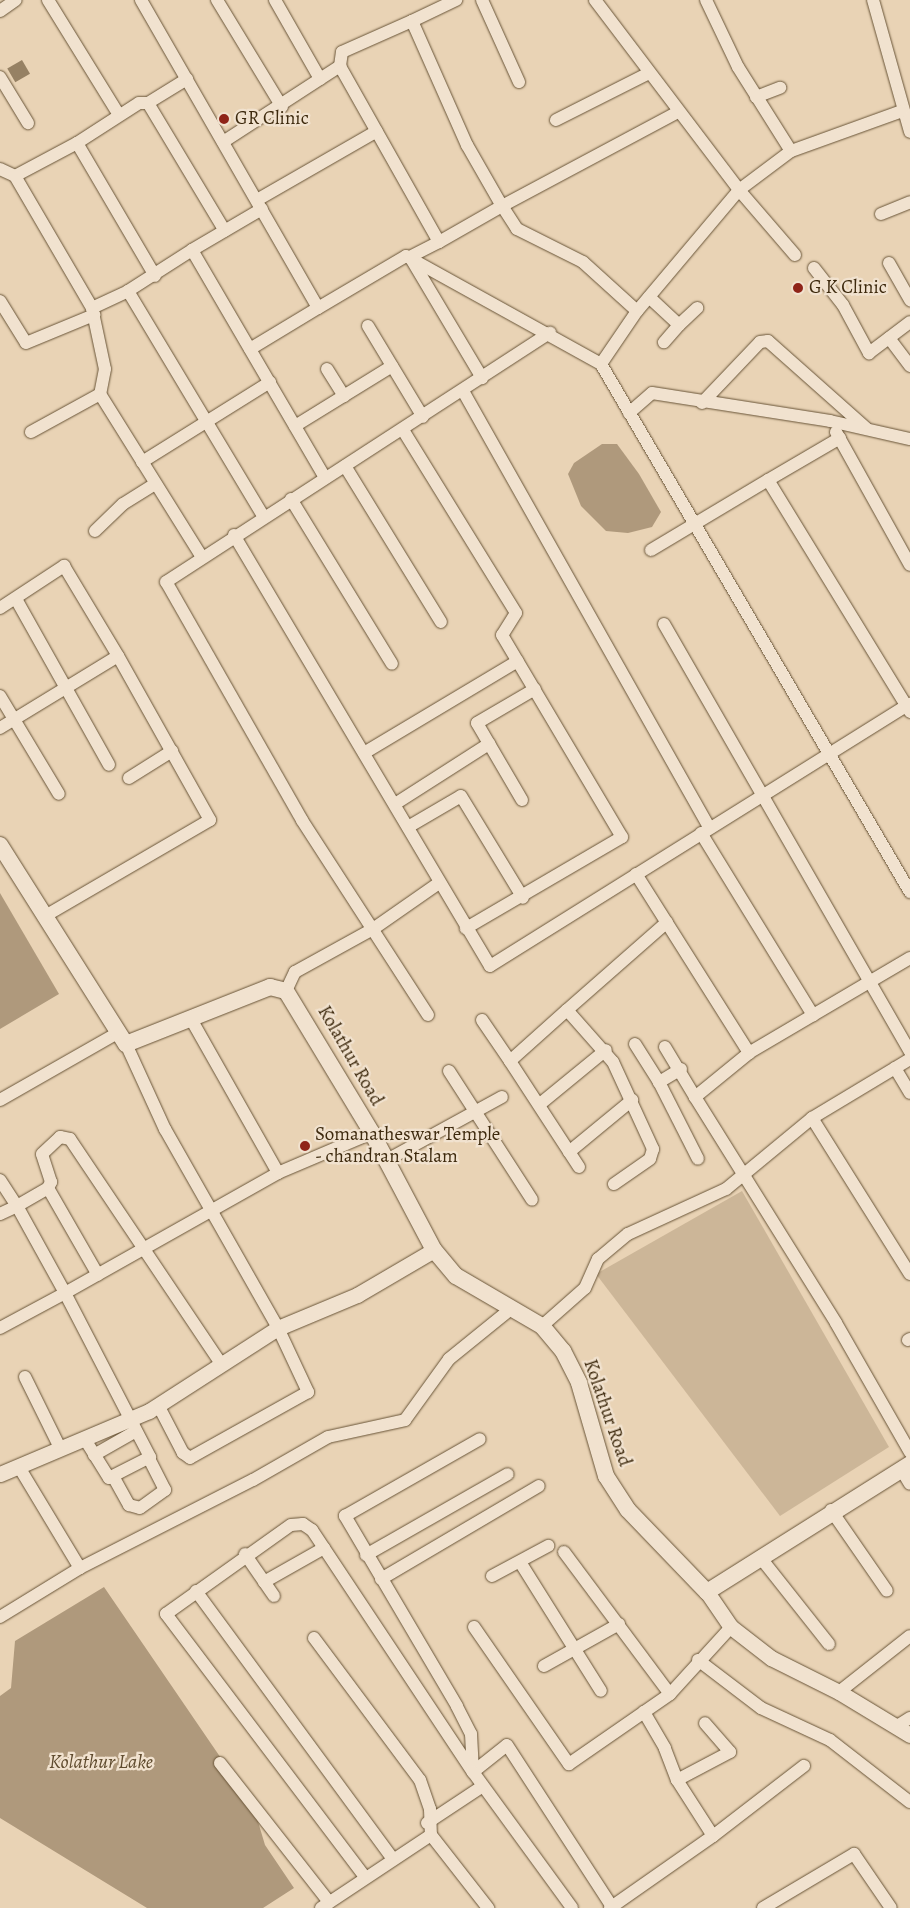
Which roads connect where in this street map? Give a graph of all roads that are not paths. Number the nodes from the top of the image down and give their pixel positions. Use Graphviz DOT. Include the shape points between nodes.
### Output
graph roads {
  1 [pos="48,0"];
  2 [pos="141,0"];
  3 [pos="216,0"];
  4 [pos="275,0"];
  5 [pos="456,0"];
  6 [pos="482,0"];
  7 [pos="595,0"];
  8 [pos="706,0"];
  9 [pos="873,0"];
  10 [pos="412,21"];
  11 [pos="340,66"];
  12 [pos="649,72"];
  13 [pos="0,77"];
  14 [pos="320,78"];
  15 [pos="187,80"];
  16 [pos="519,82"];
  17 [pos="780,88"];
  18 [pos="756,97"];
  19 [pos="148,102"];
  20 [pos="282,107"];
  21 [pos="902,111"];
  22 [pos="678,112"];
  23 [pos="119,115"];
  24 [pos="556,120"];
  25 [pos="28,123"];
  26 [pos="377,131"];
  27 [pos="910,132"];
  28 [pos="223,142"];
  29 [pos="77,143"];
  30 [pos="791,151"];
  31 [pos="0,169"];
  32 [pos="15,176"];
  33 [pos="739,190"];
  34 [pos="910,202"];
  35 [pos="259,205"];
  36 [pos="502,206"];
  37 [pos="881,214"];
  38 [pos="225,231"];
  39 [pos="439,242"];
  40 [pos="192,250"];
  41 [pos="795,255"];
  42 [pos="410,257"];
  43 [pos="889,263"];
  44 [pos="814,268"];
  45 [pos="155,276"];
  46 [pos="128,291"];
  47 [pos="649,297"];
  48 [pos="910,300"];
  49 [pos="0,301"];
  50 [pos="318,308"];
  51 [pos="697,308"];
  52 [pos="637,311"];
  53 [pos="93,312"];
  54 [pos="910,322"];
  55 [pos="368,326"];
  56 [pos="679,326"];
  57 [pos="550,333"];
  58 [pos="889,338"];
  59 [pos="664,342"];
  60 [pos="250,349"];
  61 [pos="601,364"];
  62 [pos="392,366"];
  63 [pos="910,366"];
  64 [pos="327,369"];
  65 [pos="482,378"];
  66 [pos="270,382"];
  67 [pos="463,390"];
  68 [pos="100,394"];
  69 [pos="344,396"];
  70 [pos="702,403"];
  71 [pos="629,413"];
  72 [pos="423,417"];
  73 [pos="206,419"];
  74 [pos="830,421"];
  75 [pos="295,426"];
  76 [pos="866,428"];
  77 [pos="403,430"];
  78 [pos="31,432"];
  79 [pos="840,438"];
  80 [pos="910,439"];
  81 [pos="142,462"];
  82 [pos="346,466"];
  83 [pos="325,478"];
  84 [pos="768,480"];
  85 [pos="155,484"];
  86 [pos="291,499"];
  87 [pos="264,516"];
  88 [pos="692,524"];
  89 [pos="95,531"];
  90 [pos="234,534"];
  91 [pos="906,549"];
  92 [pos="651,550"];
  93 [pos="202,557"];
  94 [pos="910,565"];
  95 [pos="16,599"];
  96 [pos="0,608"];
  97 [pos="441,622"];
  98 [pos="664,624"];
  99 [pos="118,656"];
  100 [pos="518,661"];
  101 [pos="392,664"];
  102 [pos="64,688"];
  103 [pos="535,689"];
  104 [pos="0,696"];
  105 [pos="909,707"];
  106 [pos="14,719"];
  107 [pos="0,728"];
  108 [pos="489,744"];
  109 [pos="172,751"];
  110 [pos="829,751"];
  111 [pos="364,753"];
  112 [pos="108,765"];
  113 [pos="129,778"];
  114 [pos="59,794"];
  115 [pos="761,794"];
  116 [pos="522,800"];
  117 [pos="395,804"];
  118 [pos="408,827"];
  119 [pos="705,830"];
  120 [pos="0,845"];
  121 [pos="636,874"];
  122 [pos="439,883"];
  123 [pos="910,892"];
  124 [pos="523,898"];
  125 [pos="45,916"];
  126 [pos="667,922"];
  127 [pos="466,928"];
  128 [pos="373,929"];
  129 [pos="910,958"];
  130 [pos="870,981"];
  131 [pos="286,991"];
  132 [pos="567,1010"];
  133 [pos="428,1015"];
  134 [pos="813,1015"];
  135 [pos="191,1019"];
  136 [pos="482,1020"];
  137 [pos="122,1038"];
  138 [pos="635,1044"];
  139 [pos="665,1047"];
  140 [pos="606,1050"];
  141 [pos="910,1051"];
  142 [pos="749,1054"];
  143 [pos="910,1059"];
  144 [pos="510,1061"];
  145 [pos="895,1068"];
  146 [pos="681,1069"];
  147 [pos="449,1071"];
  148 [pos="659,1082"];
  149 [pos="910,1092"];
  150 [pos="502,1097"];
  151 [pos="695,1097"];
  152 [pos="0,1100"];
  153 [pos="632,1100"];
  154 [pos="540,1104"];
  155 [pos="475,1115"];
  156 [pos="812,1118"];
  157 [pos="372,1133"];
  158 [pos="569,1152"];
  159 [pos="698,1159"];
  160 [pos="387,1160"];
  161 [pos="578,1167"];
  162 [pos="278,1173"];
  163 [pos="746,1175"];
  164 [pos="0,1180"];
  165 [pos="614,1184"];
  166 [pos="48,1188"];
  167 [pos="532,1200"];
  168 [pos="17,1206"];
  169 [pos="211,1210"];
  170 [pos="0,1214"];
  171 [pos="144,1248"];
  172 [pos="434,1250"];
  173 [pos="910,1274"];
  174 [pos="98,1275"];
  175 [pos="65,1293"];
  176 [pos="512,1308"];
  177 [pos="542,1326"];
  178 [pos="0,1328"];
  179 [pos="278,1328"];
  180 [pos="220,1362"];
  181 [pos="25,1377"];
  182 [pos="158,1406"];
  183 [pos="133,1426"];
  184 [pos="480,1439"];
  185 [pos="114,1440"];
  186 [pos="86,1441"];
  187 [pos="61,1450"];
  188 [pos="910,1452"];
  189 [pos="94,1455"];
  190 [pos="149,1459"];
  191 [pos="906,1466"];
  192 [pos="18,1467"];
  193 [pos="0,1474"];
  194 [pos="508,1474"];
  195 [pos="114,1478"];
  196 [pos="910,1484"];
  197 [pos="539,1486"];
  198 [pos="831,1510"];
  199 [pos="548,1546"];
  200 [pos="324,1548"];
  201 [pos="564,1552"];
  202 [pos="245,1554"];
  203 [pos="366,1555"];
  204 [pos="760,1557"];
  205 [pos="520,1562"];
  206 [pos="80,1568"];
  207 [pos="492,1576"];
  208 [pos="381,1579"];
  209 [pos="264,1582"];
  210 [pos="196,1591"];
  211 [pos="887,1591"];
  212 [pos="707,1592"];
  213 [pos="274,1596"];
  214 [pos="0,1617"];
  215 [pos="619,1624"];
  216 [pos="474,1627"];
  217 [pos="731,1627"];
  218 [pos="910,1636"];
  219 [pos="314,1638"];
  220 [pos="829,1644"];
  221 [pos="573,1652"];
  222 [pos="698,1660"];
  223 [pos="544,1666"];
  224 [pos="601,1691"];
  225 [pos="839,1692"];
  226 [pos="670,1694"];
  227 [pos="644,1712"];
  228 [pos="904,1722"];
  229 [pos="705,1723"];
  230 [pos="910,1735"];
  231 [pos="220,1763"];
  232 [pos="804,1766"];
  233 [pos="473,1772"];
  234 [pos="677,1780"];
  235 [pos="483,1786"];
  236 [pos="910,1802"];
  237 [pos="429,1829"];
  238 [pos="713,1836"];
  239 [pos="393,1859"];
  240 [pos="365,1877"];
  241 [pos="325,1905"];
  242 [pos="612,1907"];
  243 [pos="488,1908"];
  244 [pos="572,1908"];
  245 [pos="763,1908"];
  246 [pos="891,1908"];
  1 -- 23 [label="street"];
  2 -- 15 [label="street"];
  3 -- 20 [label="street"];
  4 -- 14 [label="street"];
  5 -- 10 [label="street"];
  6 -- 16 [label="street"];
  7 -- 12 [label="street"];
  8 -- 18 [label="street"];
  9 -- 21 [label="street"];
  10 -- 11 [label="street" via="342,52"];
  10 -- 36 [label="street" via="467,145"];
  11 -- 14 [label="street"];
  11 -- 26 [label="street"];
  12 -- 22 [label="street"];
  12 -- 24 [label="street"];
  13 -- 25 [label="street"];
  14 -- 20 [label="street"];
  15 -- 19 [label="street"];
  15 -- 28 [label="street"];
  17 -- 18 [label="street"];
  18 -- 30 [label="street"];
  19 -- 23 [label="street" via="139,103"];
  19 -- 38 [label="street"];
  20 -- 28 [label="street"];
  21 -- 27 [label="street"];
  21 -- 30 [label="street"];
  22 -- 33 [label="street"];
  22 -- 36 [label="street"];
  23 -- 29 [label="street"];
  26 -- 35 [label="street"];
  26 -- 39 [label="street"];
  28 -- 35 [label="street"];
  29 -- 32 [label="street"];
  29 -- 45 [label="street"];
  30 -- 33 [label="street"];
  31 -- 32 [label="street"];
  32 -- 53 [label="street"];
  33 -- 41 [label="street"];
  33 -- 47 [label="street"];
  34 -- 37 [label="street"];
  35 -- 38 [label="street"];
  35 -- 50 [label="street"];
  36 -- 39 [label="street"];
  36 -- 52 [label="street" via="518,229 583,262"];
  38 -- 40 [label="street"];
  39 -- 42 [label="street"];
  40 -- 45 [label="street"];
  40 -- 60 [label="street"];
  42 -- 50 [label="street" via="396,259"];
  42 -- 57 [label="street"];
  42 -- 65 [label="street"];
  43 -- 48 [label="street"];
  44 -- 58 [label="street" via="843,305 869,354"];
  45 -- 46 [label="street"];
  46 -- 53 [label="street"];
  46 -- 73 [label="street"];
  47 -- 52 [label="street"];
  47 -- 56 [label="street"];
  49 -- 53 [label="street" via="26,343"];
  50 -- 60 [label="street"];
  51 -- 56 [label="street"];
  52 -- 61 [label="street"];
  53 -- 68 [label="street" via="105,370"];
  54 -- 58 [label="street"];
  55 -- 62 [label="street"];
  56 -- 59 [label="street"];
  57 -- 61 [label="street"];
  57 -- 65 [label="street"];
  58 -- 63 [label="street"];
  60 -- 66 [label="street"];
  61 -- 71 [label="street"];
  62 -- 69 [label="street"];
  62 -- 72 [label="street"];
  64 -- 69 [label="street"];
  65 -- 67 [label="street"];
  66 -- 73 [label="street"];
  66 -- 75 [label="street"];
  67 -- 72 [label="street"];
  67 -- 119 [label="street"];
  68 -- 78 [label="street"];
  68 -- 81 [label="street"];
  69 -- 75 [label="street"];
  70 -- 71 [label="street" via="652,393"];
  70 -- 74 [label="street"];
  70 -- 76 [label="street" via="760,342 768,341"];
  71 -- 88 [label="street"];
  72 -- 77 [label="street"];
  73 -- 81 [label="street"];
  73 -- 87 [label="street"];
  74 -- 76 [label="street"];
  74 -- 79 [label="street"];
  75 -- 83 [label="street"];
  76 -- 80 [label="street"];
  77 -- 82 [label="street"];
  77 -- 100 [label="street" via="516,613 502,635"];
  79 -- 84 [label="street"];
  79 -- 91 [label="street"];
  81 -- 85 [label="street"];
  82 -- 83 [label="street"];
  82 -- 97 [label="street"];
  83 -- 86 [label="street"];
  84 -- 88 [label="street"];
  84 -- 105 [label="street"];
  85 -- 89 [label="street" via="123,504"];
  85 -- 93 [label="street"];
  86 -- 87 [label="street"];
  86 -- 101 [label="street"];
  87 -- 90 [label="street"];
  88 -- 92 [label="street"];
  88 -- 110 [label="street"];
  90 -- 93 [label="street"];
  90 -- 111 [label="street"];
  91 -- 94 [label="street"];
  93 -- 128 [label="street" via="171,576 166,589 302,820"];
  95 -- 96 [label="street"];
  95 -- 99 [label="street" via="64,566"];
  95 -- 102 [label="street"];
  98 -- 115 [label="street"];
  99 -- 102 [label="street"];
  99 -- 109 [label="street"];
  100 -- 103 [label="street"];
  100 -- 111 [label="street"];
  102 -- 106 [label="street"];
  102 -- 112 [label="street"];
  103 -- 108 [label="street" via="476,723"];
  103 -- 124 [label="street" via="622,837"];
  104 -- 106 [label="street"];
  105 -- 110 [label="street"];
  106 -- 107 [label="street"];
  106 -- 114 [label="street"];
  108 -- 116 [label="street"];
  108 -- 117 [label="street"];
  109 -- 113 [label="street"];
  109 -- 125 [label="street" via="210,820"];
  110 -- 115 [label="street"];
  110 -- 123 [label="street"];
  111 -- 117 [label="street"];
  115 -- 119 [label="street"];
  115 -- 130 [label="street"];
  117 -- 118 [label="street"];
  118 -- 122 [label="street"];
  118 -- 124 [label="street" via="461,796"];
  119 -- 121 [label="street"];
  119 -- 134 [label="street"];
  120 -- 125 [label="main road"];
  121 -- 126 [label="street"];
  121 -- 127 [label="street" via="490,966"];
  122 -- 127 [label="street"];
  122 -- 128 [label="street"];
  124 -- 127 [label="street"];
  125 -- 137 [label="main road"];
  126 -- 132 [label="street"];
  126 -- 142 [label="street"];
  128 -- 131 [label="street" via="295,972"];
  128 -- 133 [label="street"];
  129 -- 130 [label="street"];
  130 -- 134 [label="street"];
  130 -- 141 [label="street"];
  131 -- 135 [label="main road" via="270,987"];
  131 -- 157 [label="main road, Kolathur Road"];
  132 -- 140 [label="street"];
  132 -- 144 [label="street"];
  134 -- 142 [label="street"];
  135 -- 137 [label="main road"];
  135 -- 162 [label="street"];
  136 -- 144 [label="street"];
  137 -- 152 [label="street"];
  137 -- 169 [label="street" via="165,1129"];
  138 -- 148 [label="street"];
  139 -- 146 [label="street"];
  140 -- 153 [label="street"];
  140 -- 154 [label="street"];
  142 -- 151 [label="street"];
  143 -- 145 [label="street"];
  144 -- 154 [label="street"];
  145 -- 149 [label="street"];
  145 -- 156 [label="street"];
  146 -- 148 [label="street"];
  146 -- 151 [label="street"];
  147 -- 155 [label="street"];
  148 -- 159 [label="street"];
  150 -- 155 [label="street"];
  151 -- 163 [label="street"];
  153 -- 158 [label="street"];
  153 -- 165 [label="street" via="653,1153"];
  154 -- 158 [label="street"];
  155 -- 160 [label="street"];
  155 -- 167 [label="street"];
  156 -- 163 [label="street"];
  156 -- 173 [label="street"];
  157 -- 160 [label="main road, Kolathur Road"];
  157 -- 162 [label="street"];
  158 -- 161 [label="street"];
  160 -- 172 [label="main road, Kolathur Road"];
  162 -- 169 [label="street"];
  163 -- 177 [label="street" via="628,1234 598,1258 585,1288"];
  163 -- 188 [label="street"];
  164 -- 168 [label="street"];
  166 -- 168 [label="street"];
  166 -- 171 [label="street" via="51,1182 42,1154 46,1146 65,1136"];
  166 -- 174 [label="street"];
  168 -- 170 [label="street"];
  168 -- 175 [label="street"];
  169 -- 171 [label="street"];
  169 -- 179 [label="street"];
  171 -- 174 [label="street"];
  171 -- 180 [label="street"];
  172 -- 176 [label="main road, Kolathur Road" via="456,1276"];
  172 -- 179 [label="street" via="357,1294"];
  174 -- 175 [label="street"];
  175 -- 178 [label="street"];
  175 -- 183 [label="street"];
  176 -- 177 [label="main road, Kolathur Road"];
  176 -- 206 [label="street" via="449,1359 405,1420 328,1437 253,1480"];
  177 -- 212 [label="main road, Kolathur Road" via="562,1351 579,1383 606,1476 628,1510"];
  179 -- 180 [label="street"];
  179 -- 182 [label="street" via="308,1392 190,1458 183,1453"];
  180 -- 182 [label="street"];
  181 -- 187 [label="street"];
  182 -- 183 [label="street"];
  183 -- 185 [label="street"];
  183 -- 190 [label="street"];
  184 -- 203 [label="street" via="349,1511 345,1522"];
  185 -- 186 [label="street"];
  185 -- 189 [label="street"];
  186 -- 187 [label="street"];
  186 -- 189 [label="street"];
  187 -- 192 [label="street"];
  189 -- 195 [label="street" via="106,1475"];
  190 -- 195 [label="street"];
  190 -- 195 [label="street" via="165,1490 140,1508 129,1505"];
  191 -- 196 [label="street"];
  191 -- 198 [label="main road"];
  192 -- 193 [label="street"];
  192 -- 206 [label="street"];
  194 -- 203 [label="street"];
  197 -- 208 [label="street"];
  198 -- 204 [label="main road"];
  198 -- 211 [label="street"];
  199 -- 205 [label="street"];
  200 -- 202 [label="street" via="303,1524 291,1525"];
  200 -- 209 [label="street"];
  200 -- 233 [label="street"];
  201 -- 215 [label="street"];
  202 -- 209 [label="street"];
  202 -- 210 [label="street"];
  203 -- 208 [label="street"];
  204 -- 212 [label="main road"];
  204 -- 220 [label="street"];
  205 -- 207 [label="street"];
  205 -- 221 [label="street"];
  206 -- 214 [label="street"];
  208 -- 233 [label="street" via="471,1734"];
  209 -- 213 [label="street"];
  210 -- 239 [label="street"];
  210 -- 240 [label="street" via="166,1614"];
  212 -- 217 [label="street, Kolathur Road"];
  215 -- 221 [label="street"];
  215 -- 226 [label="street"];
  216 -- 227 [label="street" via="570,1764"];
  217 -- 222 [label="street"];
  217 -- 225 [label="street, Kolathur Road" via="771,1658"];
  218 -- 225 [label="street"];
  219 -- 237 [label="street" via="420,1780 430,1809"];
  221 -- 223 [label="street"];
  221 -- 224 [label="street"];
  222 -- 226 [label="street"];
  222 -- 236 [label="street" via="761,1708 830,1740"];
  225 -- 228 [label="street, Kolathur Road"];
  226 -- 227 [label="street"];
  227 -- 234 [label="street" via="665,1748"];
  228 -- 230 [label="street, Kolathur Road"];
  229 -- 234 [label="street" via="730,1752"];
  231 -- 241 [label="street"];
  232 -- 238 [label="street"];
  233 -- 235 [label="street"];
  233 -- 242 [label="street" via="507,1745"];
  234 -- 238 [label="street"];
  235 -- 237 [label="street"];
  235 -- 244 [label="street"];
  237 -- 239 [label="street"];
  237 -- 243 [label="street"];
  238 -- 242 [label="street"];
  239 -- 240 [label="street"];
  240 -- 241 [label="street"];
  245 -- 246 [label="street" via="854,1854"];
}
